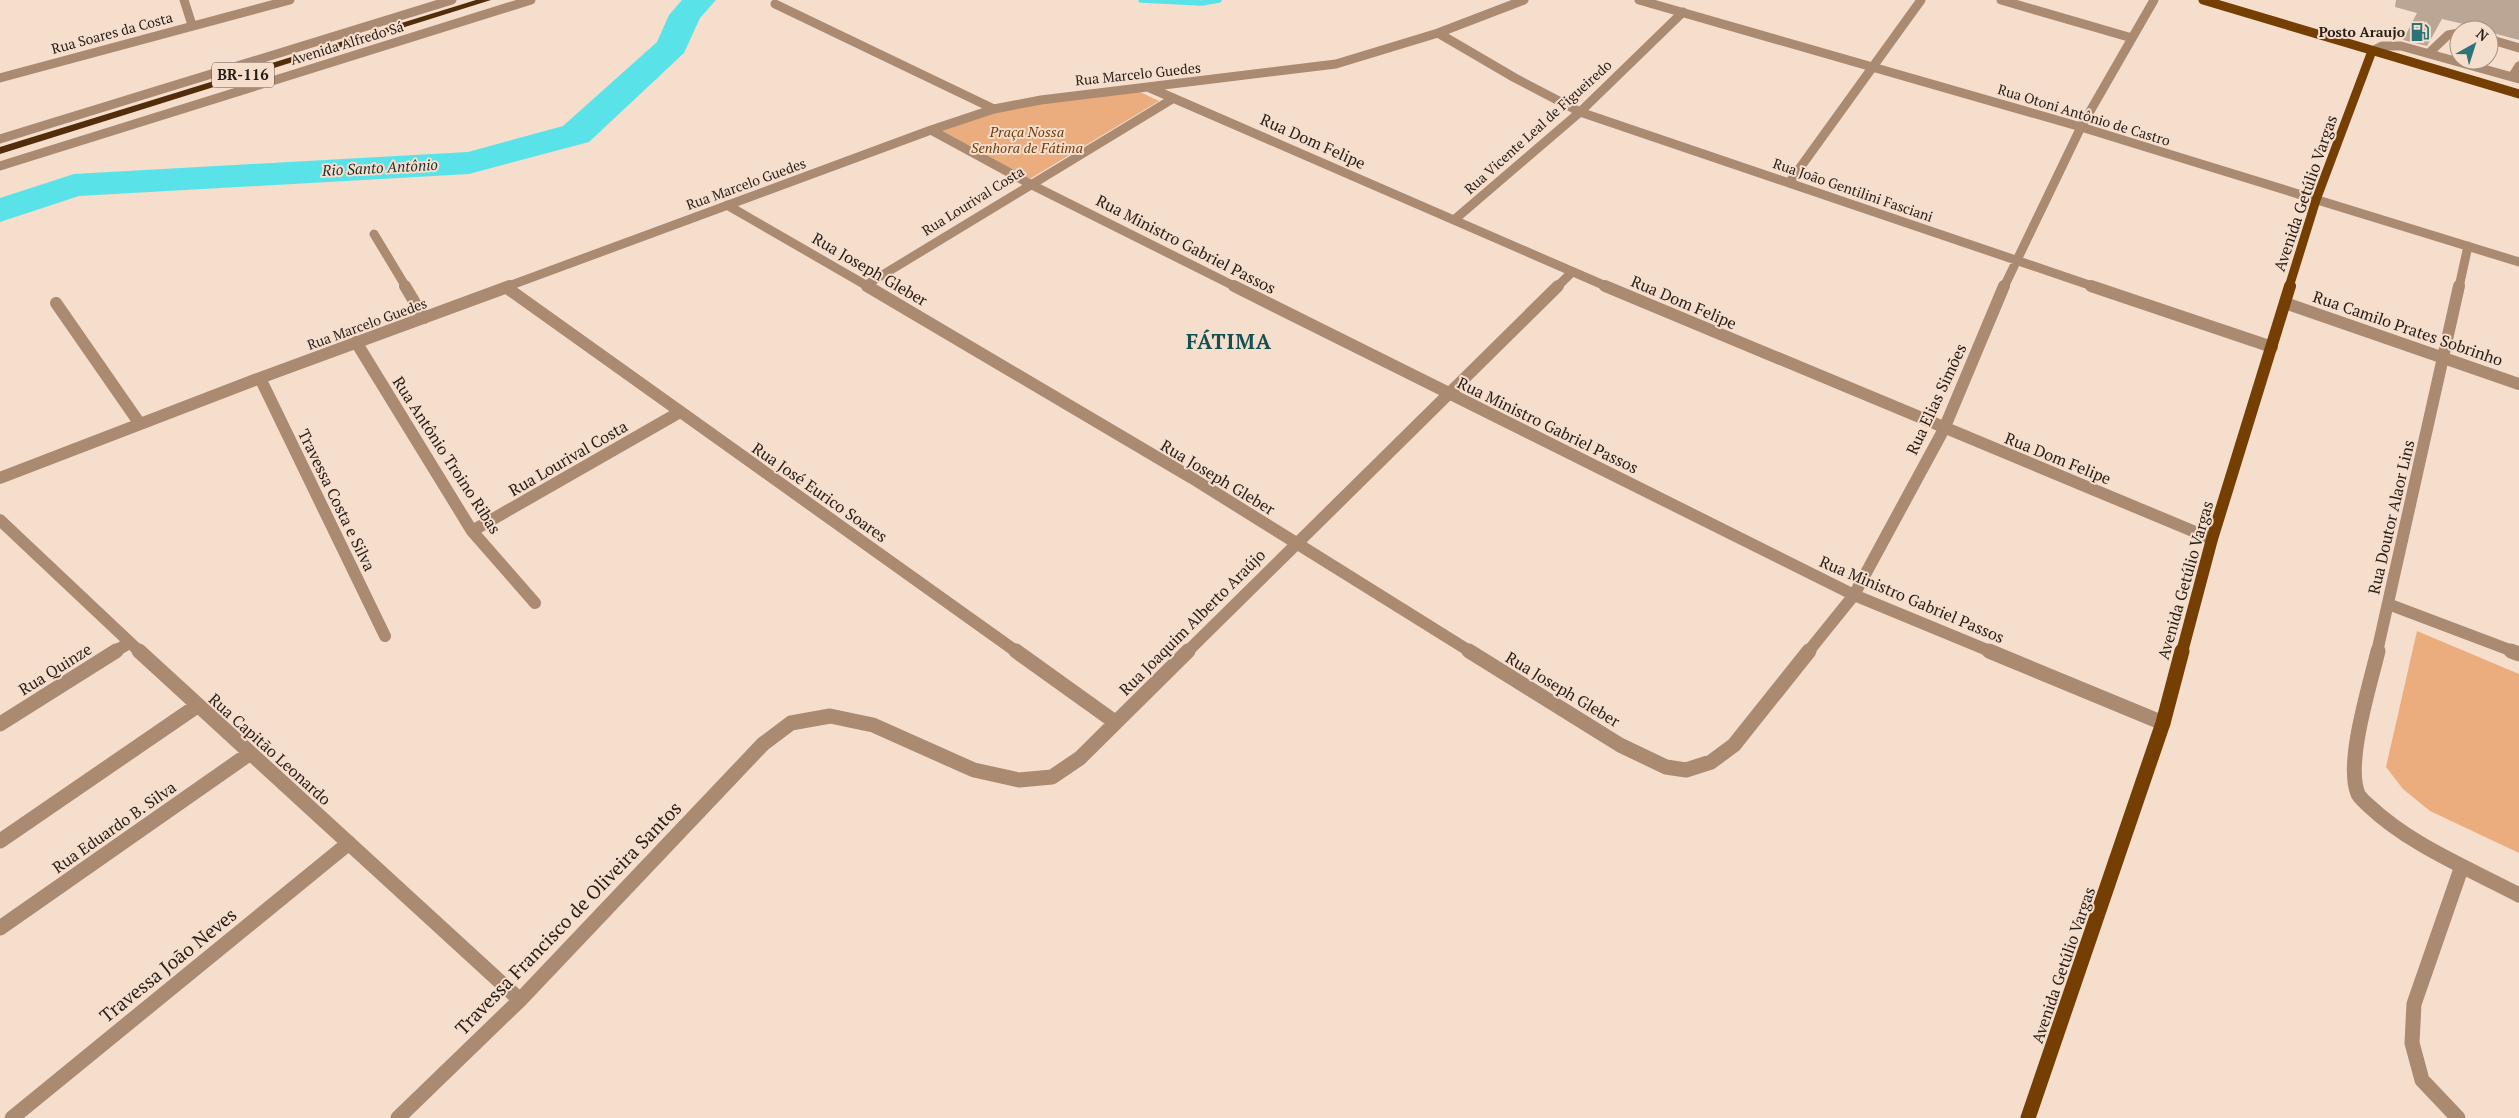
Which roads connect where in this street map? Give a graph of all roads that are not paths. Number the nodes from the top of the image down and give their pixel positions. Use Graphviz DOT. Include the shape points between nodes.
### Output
graph roads {
  1 [pos="184,0"];
  2 [pos="290,0"];
  3 [pos="452,0"];
  4 [pos="486,0"];
  5 [pos="530,0"];
  6 [pos="1524,0"];
  7 [pos="1639,0"];
  8 [pos="1921,0"];
  9 [pos="2001,0"];
  10 [pos="2154,0"];
  11 [pos="2203,0"];
  12 [pos="775,4"];
  13 [pos="1669,4"];
  14 [pos="1683,12"];
  15 [pos="192,25"];
  16 [pos="1438,33"];
  17 [pos="2449,35"];
  18 [pos="2132,38"];
  19 [pos="2499,41"];
  20 [pos="2519,48"];
  21 [pos="2372,51"];
  22 [pos="2429,53"];
  23 [pos="2519,66"];
  24 [pos="1872,67"];
  25 [pos="0,78"];
  26 [pos="2515,78"];
  27 [pos="1147,87"];
  28 [pos="2519,94"];
  29 [pos="1174,98"];
  30 [pos="994,109"];
  31 [pos="1580,112"];
  32 [pos="2081,128"];
  33 [pos="931,130"];
  34 [pos="0,139"];
  35 [pos="0,151"];
  36 [pos="0,166"];
  37 [pos="1789,183"];
  38 [pos="1030,184"];
  39 [pos="2316,200"];
  40 [pos="728,205"];
  41 [pos="1454,220"];
  42 [pos="374,234"];
  43 [pos="2468,246"];
  44 [pos="2015,260"];
  45 [pos="2519,262"];
  46 [pos="1572,272"];
  47 [pos="866,285"];
  48 [pos="507,288"];
  49 [pos="2285,302"];
  50 [pos="56,303"];
  51 [pos="424,318"];
  52 [pos="356,342"];
  53 [pos="2272,347"];
  54 [pos="2444,357"];
  55 [pos="260,378"];
  56 [pos="2519,384"];
  57 [pos="1449,393"];
  58 [pos="680,412"];
  59 [pos="140,424"];
  60 [pos="1944,429"];
  61 [pos="0,478"];
  62 [pos="0,520"];
  63 [pos="472,531"];
  64 [pos="2212,539"];
  65 [pos="1297,543"];
  66 [pos="1854,595"];
  67 [pos="535,603"];
  68 [pos="2388,604"];
  69 [pos="385,636"];
  70 [pos="129,643"];
  71 [pos="2519,654"];
  72 [pos="197,706"];
  73 [pos="1115,722"];
  74 [pos="2163,723"];
  75 [pos="0,724"];
  76 [pos="763,744"];
  77 [pos="249,754"];
  78 [pos="1693,771"];
  79 [pos="0,841"];
  80 [pos="349,843"];
  81 [pos="2462,866"];
  82 [pos="2519,895"];
  83 [pos="0,928"];
  84 [pos="520,1000"];
  85 [pos="12,1118"];
  86 [pos="398,1118"];
  87 [pos="2028,1118"];
  88 [pos="2458,1118"];
  1 -- 15 [label="street"];
  2 -- 15 [label="street, Rua Soares da Costa"];
  3 -- 34 [label="street, Avenida Alfredo Sá"];
  4 -- 35 [label="highway, Avenida Alfredo Sá / BR-116"];
  5 -- 36 [label="street, Avenida Alfredo Sá"];
  6 -- 16 [label="street, Rua Marcelo Guedes"];
  7 -- 13 [label="street, Rua Otoni Antônio de Castro"];
  8 -- 24 [label="street"];
  9 -- 18 [label="street"];
  10 -- 18 [label="street, Rua Elias Simões"];
  11 -- 21 [label="main road"];
  12 -- 30 [label="street"];
  13 -- 14 [label="street, Rua Otoni Antônio de Castro"];
  14 -- 24 [label="street, Rua Otoni Antônio de Castro"];
  14 -- 31 [label="street, Rua Vicente Leal de Figueiredo"];
  15 -- 25 [label="street, Rua Soares da Costa"];
  16 -- 27 [label="street, Rua Marcelo Guedes" via="1336,64"];
  16 -- 31 [label="street, Rua João Gentilini Fasciani"];
  17 -- 22 [label="street"];
  18 -- 32 [label="street, Rua Elias Simões"];
  19 -- 20 [label="street"];
  21 -- 22 [label="street" via="2391,46"];
  21 -- 28 [label="main road"];
  21 -- 39 [label="main road, Avenida Getúlio Vargas"];
  22 -- 26 [label="street"];
  23 -- 26 [label="street"];
  24 -- 32 [label="street, Rua Otoni Antônio de Castro"];
  24 -- 37 [label="street"];
  27 -- 29 [label="street, Rua Dom Felipe"];
  27 -- 30 [label="street, Rua Marcelo Guedes"];
  29 -- 38 [label="street, Rua Lourival Costa"];
  29 -- 41 [label="street, Rua Dom Felipe"];
  30 -- 33 [label="street, Rua Marcelo Guedes"];
  31 -- 37 [label="street, Rua João Gentilini Fasciani"];
  31 -- 41 [label="street, Rua Vicente Leal de Figueiredo"];
  32 -- 39 [label="street, Rua Otoni Antônio de Castro"];
  32 -- 44 [label="street, Rua Elias Simões"];
  33 -- 38 [label="street, Rua Ministro Gabriel Passos"];
  33 -- 40 [label="street, Rua Marcelo Guedes"];
  37 -- 44 [label="street, Rua João Gentilini Fasciani"];
  38 -- 47 [label="street, Rua Lourival Costa"];
  38 -- 57 [label="street, Rua Ministro Gabriel Passos"];
  39 -- 43 [label="street, Rua Otoni Antônio de Castro"];
  39 -- 49 [label="main road, Avenida Getúlio Vargas"];
  40 -- 47 [label="street, Rua Joseph Gleber"];
  40 -- 48 [label="street, Rua Marcelo Guedes"];
  41 -- 46 [label="street, Rua Dom Felipe"];
  42 -- 51 [label="street"];
  43 -- 45 [label="street, Rua Otoni Antônio de Castro"];
  43 -- 54 [label="street, Rua Doutor Alaor Lins"];
  44 -- 53 [label="street, Rua João Gentilini Fasciani"];
  44 -- 60 [label="street, Rua Elias Simões"];
  46 -- 57 [label="street, Rua Joaquim Alberto Araújo"];
  46 -- 60 [label="street, Rua Dom Felipe"];
  47 -- 65 [label="street, Rua Joseph Gleber"];
  48 -- 51 [label="street, Rua Marcelo Guedes"];
  48 -- 58 [label="street, Rua José Eurico Soares"];
  49 -- 53 [label="main road, Avenida Getúlio Vargas"];
  49 -- 54 [label="street, Rua Camilo Prates Sobrinho"];
  50 -- 59 [label="street"];
  51 -- 52 [label="street, Rua Marcelo Guedes"];
  52 -- 55 [label="street, Rua Marcelo Guedes"];
  52 -- 63 [label="street, Rua Antônio Troino Ribas"];
  53 -- 64 [label="main road, Avenida Getúlio Vargas"];
  54 -- 56 [label="street, Rua Camilo Prates Sobrinho"];
  54 -- 68 [label="street, Rua Doutor Alaor Lins"];
  55 -- 59 [label="street, Rua Marcelo Guedes"];
  55 -- 69 [label="street, Travessa Costa e Silva"];
  57 -- 65 [label="street, Rua Joaquim Alberto Araújo"];
  57 -- 66 [label="street, Rua Ministro Gabriel Passos"];
  58 -- 63 [label="street, Rua Lourival Costa"];
  58 -- 73 [label="street, Rua José Eurico Soares"];
  59 -- 61 [label="street, Rua Marcelo Guedes"];
  60 -- 64 [label="street, Rua Dom Felipe"];
  60 -- 66 [label="street, Rua Elias Simões"];
  62 -- 70 [label="street, Rua Capitão Leonardo"];
  63 -- 67 [label="street, Rua Antônio Troino Ribas"];
  64 -- 74 [label="main road, Avenida Getúlio Vargas"];
  65 -- 73 [label="street, Rua Joaquim Alberto Araújo"];
  65 -- 78 [label="street, Rua Joseph Gleber" via="1630,749 1667,767"];
  66 -- 74 [label="street, Rua Ministro Gabriel Passos"];
  66 -- 78 [label="street, Rua Elias Simões" via="1734,745 1711,764"];
  68 -- 71 [label="street"];
  68 -- 81 [label="street, Rua Doutor Alaor Lins" via="2355,752 2354,774 2358,795 2381,817"];
  70 -- 72 [label="street, Rua Capitão Leonardo"];
  70 -- 75 [label="street, Rua Quinze"];
  72 -- 77 [label="street, Rua Capitão Leonardo"];
  72 -- 79 [label="street"];
  73 -- 76 [label="street, Rua Joaquim Alberto Araújo" via="1080,758 1052,777 1019,780 974,770 873,725 830,716 791,723"];
  74 -- 87 [label="main road, Avenida Getúlio Vargas"];
  76 -- 84 [label="street, Travessa Francisco de Oliveira Santos"];
  77 -- 80 [label="street, Rua Capitão Leonardo"];
  77 -- 83 [label="street, Rua Eduardo B. Silva"];
  80 -- 84 [label="street, Rua Capitão Leonardo"];
  80 -- 85 [label="street, Travessa João Neves"];
  81 -- 82 [label="street"];
  81 -- 88 [label="street" via="2414,1004 2412,1043 2422,1080"];
  84 -- 86 [label="street, Travessa Francisco de Oliveira Santos"];
}
